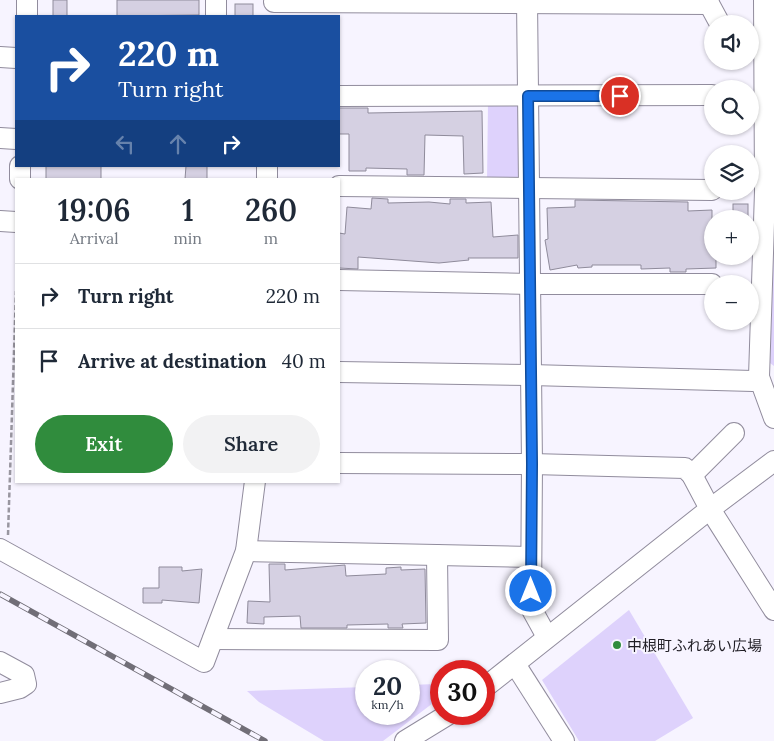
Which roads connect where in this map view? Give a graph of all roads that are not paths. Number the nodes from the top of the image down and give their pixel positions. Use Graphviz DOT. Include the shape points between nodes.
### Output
graph roads {
  1 [pos="27,0"];
  2 [pos="216,0"];
  3 [pos="527,2"];
  4 [pos="708,2"];
  5 [pos="274,6"];
  6 [pos="26,15"];
  7 [pos="216,15"];
  8 [pos="715,15"];
  9 [pos="763,20"];
  10 [pos="0,57"];
  11 [pos="15,58"];
  12 [pos="759,80"];
  13 [pos="704,95"];
  14 [pos="340,96"];
  15 [pos="528,96"];
  16 [pos="0,138"];
  17 [pos="15,139"];
  18 [pos="340,186"];
  19 [pos="530,188"];
  20 [pos="704,190"];
  21 [pos="757,200"];
  22 [pos="0,221"];
  23 [pos="15,222"];
  24 [pos="756,275"];
  25 [pos="340,280"];
  26 [pos="531,284"];
  27 [pos="704,284"];
  28 [pos="758,330"];
  29 [pos="340,372"];
  30 [pos="531,375"];
  31 [pos="760,377"];
  32 [pos="774,418"];
  33 [pos="734,433"];
  34 [pos="774,461"];
  35 [pos="340,463"];
  36 [pos="532,464"];
  37 [pos="692,475"];
  38 [pos="255,483"];
  39 [pos="710,509"];
  40 [pos="4,551"];
  41 [pos="246,551"];
  42 [pos="437,555"];
  43 [pos="531,557"];
  44 [pos="774,610"];
  45 [pos="547,637"];
  46 [pos="213,638"];
  47 [pos="0,662"];
  48 [pos="515,664"];
  49 [pos="495,679"];
  50 [pos="0,693"];
  51 [pos="431,725"];
  52 [pos="405,741"];
  53 [pos="564,741"];
  1 -- 6 [label="street"];
  2 -- 7 [label="street"];
  3 -- 4 [label="street"];
  3 -- 5 [label="street"];
  3 -- 15 [label="street"];
  4 -- 8 [label="street"];
  9 -- 12 [label="street"];
  10 -- 11 [label="street"];
  13 -- 15 [label="street"];
  14 -- 15 [label="street"];
  15 -- 19 [label="street"];
  16 -- 17 [label="street"];
  18 -- 19 [label="street"];
  19 -- 20 [label="street"];
  19 -- 26 [label="street"];
  21 -- 24 [label="street"];
  22 -- 23 [label="street"];
  25 -- 26 [label="street"];
  26 -- 27 [label="street"];
  26 -- 30 [label="street"];
  28 -- 31 [label="street"];
  29 -- 30 [label="street"];
  30 -- 31 [label="street" via="753,381"];
  30 -- 36 [label="street"];
  31 -- 32 [label="street"];
  33 -- 37 [label="street"];
  34 -- 39 [label="street"];
  35 -- 36 [label="street"];
  36 -- 37 [label="street" via="685,468"];
  36 -- 43 [label="street"];
  37 -- 39 [label="street"];
  38 -- 41 [label="street"];
  39 -- 44 [label="street"];
  39 -- 45 [label="street"];
  40 -- 46 [label="street" via="204,662"];
  41 -- 42 [label="street"];
  41 -- 46 [label="street"];
  42 -- 43 [label="street"];
  42 -- 46 [label="street" via="438,640"];
  43 -- 45 [label="street" via="531,608"];
  45 -- 48 [label="street"];
  47 -- 50 [label="street" via="24,675 26,684"];
  48 -- 49 [label="street"];
  48 -- 53 [label="street"];
  51 -- 52 [label="street"];
}
